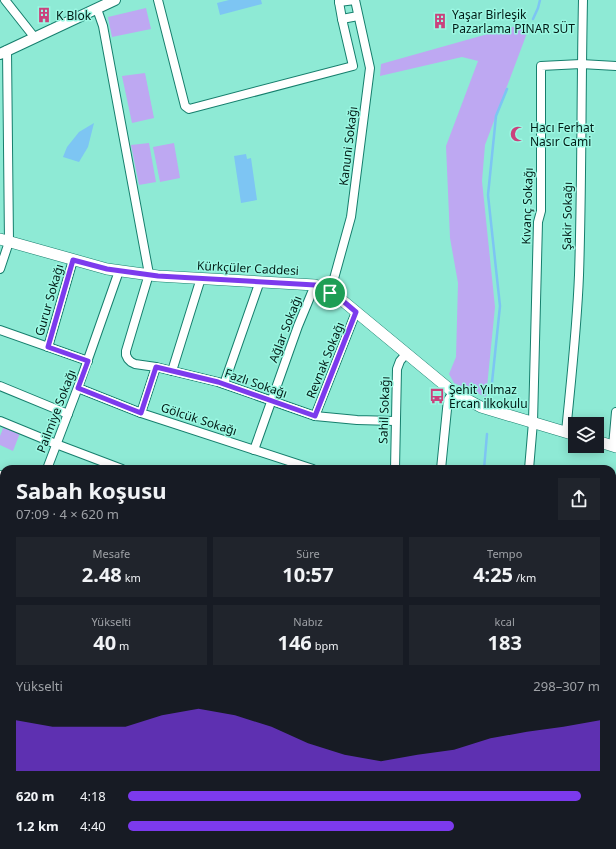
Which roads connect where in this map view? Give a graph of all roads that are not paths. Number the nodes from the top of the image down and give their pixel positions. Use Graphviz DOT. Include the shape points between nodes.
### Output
graph roads {
  1 [pos="5,0"];
  2 [pos="115,0"];
  3 [pos="158,0"];
  4 [pos="355,0"];
  5 [pos="583,0"];
  6 [pos="339,1"];
  7 [pos="97,9"];
  8 [pos="358,16"];
  9 [pos="342,19"];
  10 [pos="35,38"];
  11 [pos="3,52"];
  12 [pos="581,64"];
  13 [pos="616,66"];
  14 [pos="4,240"];
  15 [pos="73,260"];
  16 [pos="0,269"];
  17 [pos="119,271"];
  18 [pos="149,274"];
  19 [pos="201,278"];
  20 [pos="260,282"];
  21 [pos="315,285"];
  22 [pos="330,293"];
  23 [pos="356,312"];
  24 [pos="0,330"];
  25 [pos="48,347"];
  26 [pos="406,354"];
  27 [pos="88,361"];
  28 [pos="156,367"];
  29 [pos="172,371"];
  30 [pos="224,384"];
  31 [pos="0,386"];
  32 [pos="78,388"];
  33 [pos="453,392"];
  34 [pos="271,401"];
  35 [pos="616,412"];
  36 [pos="141,413"];
  37 [pos="68,414"];
  38 [pos="315,416"];
  39 [pos="571,417"];
  40 [pos="395,421"];
  41 [pos="0,422"];
  42 [pos="533,422"];
  43 [pos="568,432"];
  44 [pos="604,443"];
  45 [pos="56,444"];
  46 [pos="614,447"];
  47 [pos="254,450"];
  48 [pos="48,465"];
  49 [pos="111,465"];
  50 [pos="301,465"];
  51 [pos="394,465"];
  52 [pos="441,465"];
  53 [pos="529,465"];
  1 -- 10 [label="street"];
  2 -- 7 [label="street"];
  3 -- 9 [label="street" via="185,106 189,109 353,66"];
  4 -- 6 [label="street"];
  4 -- 8 [label="street, Kanuni Sokağı"];
  5 -- 12 [label="street, Şakir Sokağı"];
  6 -- 9 [label="street"];
  7 -- 10 [label="street"];
  7 -- 18 [label="street" via="103,26"];
  8 -- 9 [label="street"];
  8 -- 22 [label="street, Kanuni Sokağı" via="370,70 351,217"];
  10 -- 11 [label="street"];
  11 -- 14 [label="street"];
  12 -- 13 [label="street, Kıvanç Sokağı"];
  12 -- 39 [label="street, Şakir Sokağı" via="579,276"];
  12 -- 42 [label="street, Kıvanç Sokağı" via="541,66 540,211"];
  14 -- 15 [label="main road, Kürkçüler Caddesi"];
  14 -- 16 [label="street"];
  15 -- 17 [label="main road, Kürkçüler Caddesi"];
  15 -- 25 [label="street, Gurur Sokağı"];
  17 -- 18 [label="main road, Kürkçüler Caddesi"];
  17 -- 27 [label="street, Pailmiye Sokağı"];
  18 -- 19 [label="main road, Kürkçüler Caddesi"];
  18 -- 28 [label="street, Fazlı Sokağı" via="126,355 135,364"];
  19 -- 20 [label="main road, Kürkçüler Caddesi"];
  19 -- 29 [label="street"];
  20 -- 21 [label="main road, Kürkçüler Caddesi"];
  20 -- 30 [label="street"];
  21 -- 22 [label="main road, Kürkçüler Caddesi"];
  21 -- 34 [label="street, Ağlar Sokağı"];
  22 -- 23 [label="main road, Kürkçüler Caddesi"];
  23 -- 26 [label="main road, Kürkçüler Caddesi"];
  23 -- 38 [label="street, Revnak Sokağı"];
  24 -- 25 [label="street"];
  25 -- 27 [label="street"];
  26 -- 33 [label="main road, Kürkçüler Caddesi"];
  26 -- 40 [label="street, Sahil Sokağı" via="397,369"];
  27 -- 32 [label="street, Pailmiye Sokağı"];
  28 -- 29 [label="street, Fazlı Sokağı"];
  28 -- 36 [label="street"];
  29 -- 30 [label="street, Fazlı Sokağı"];
  30 -- 34 [label="street, Fazlı Sokağı"];
  31 -- 37 [label="street"];
  32 -- 36 [label="street, Gölcük Sokağı"];
  32 -- 37 [label="street, Pailmiye Sokağı"];
  33 -- 42 [label="main road, Kürkçüler Caddesi" via="481,407"];
  33 -- 52 [label="street" via="448,400"];
  34 -- 38 [label="street, Fazlı Sokağı"];
  34 -- 47 [label="street, Ağlar Sokağı"];
  35 -- 46 [label="street"];
  36 -- 47 [label="street, Gölcük Sokağı"];
  37 -- 45 [label="street, Pailmiye Sokağı"];
  38 -- 40 [label="street, Fazlı Sokağı"];
  40 -- 51 [label="street, Sahil Sokağı"];
  41 -- 45 [label="street"];
  42 -- 43 [label="main road, Kürkçüler Caddesi"];
  42 -- 53 [label="street"];
  44 -- 46 [label="main road"];
  45 -- 48 [label="street, Pailmiye Sokağı"];
  45 -- 49 [label="street"];
  47 -- 50 [label="street, Gölcük Sokağı"];
}
